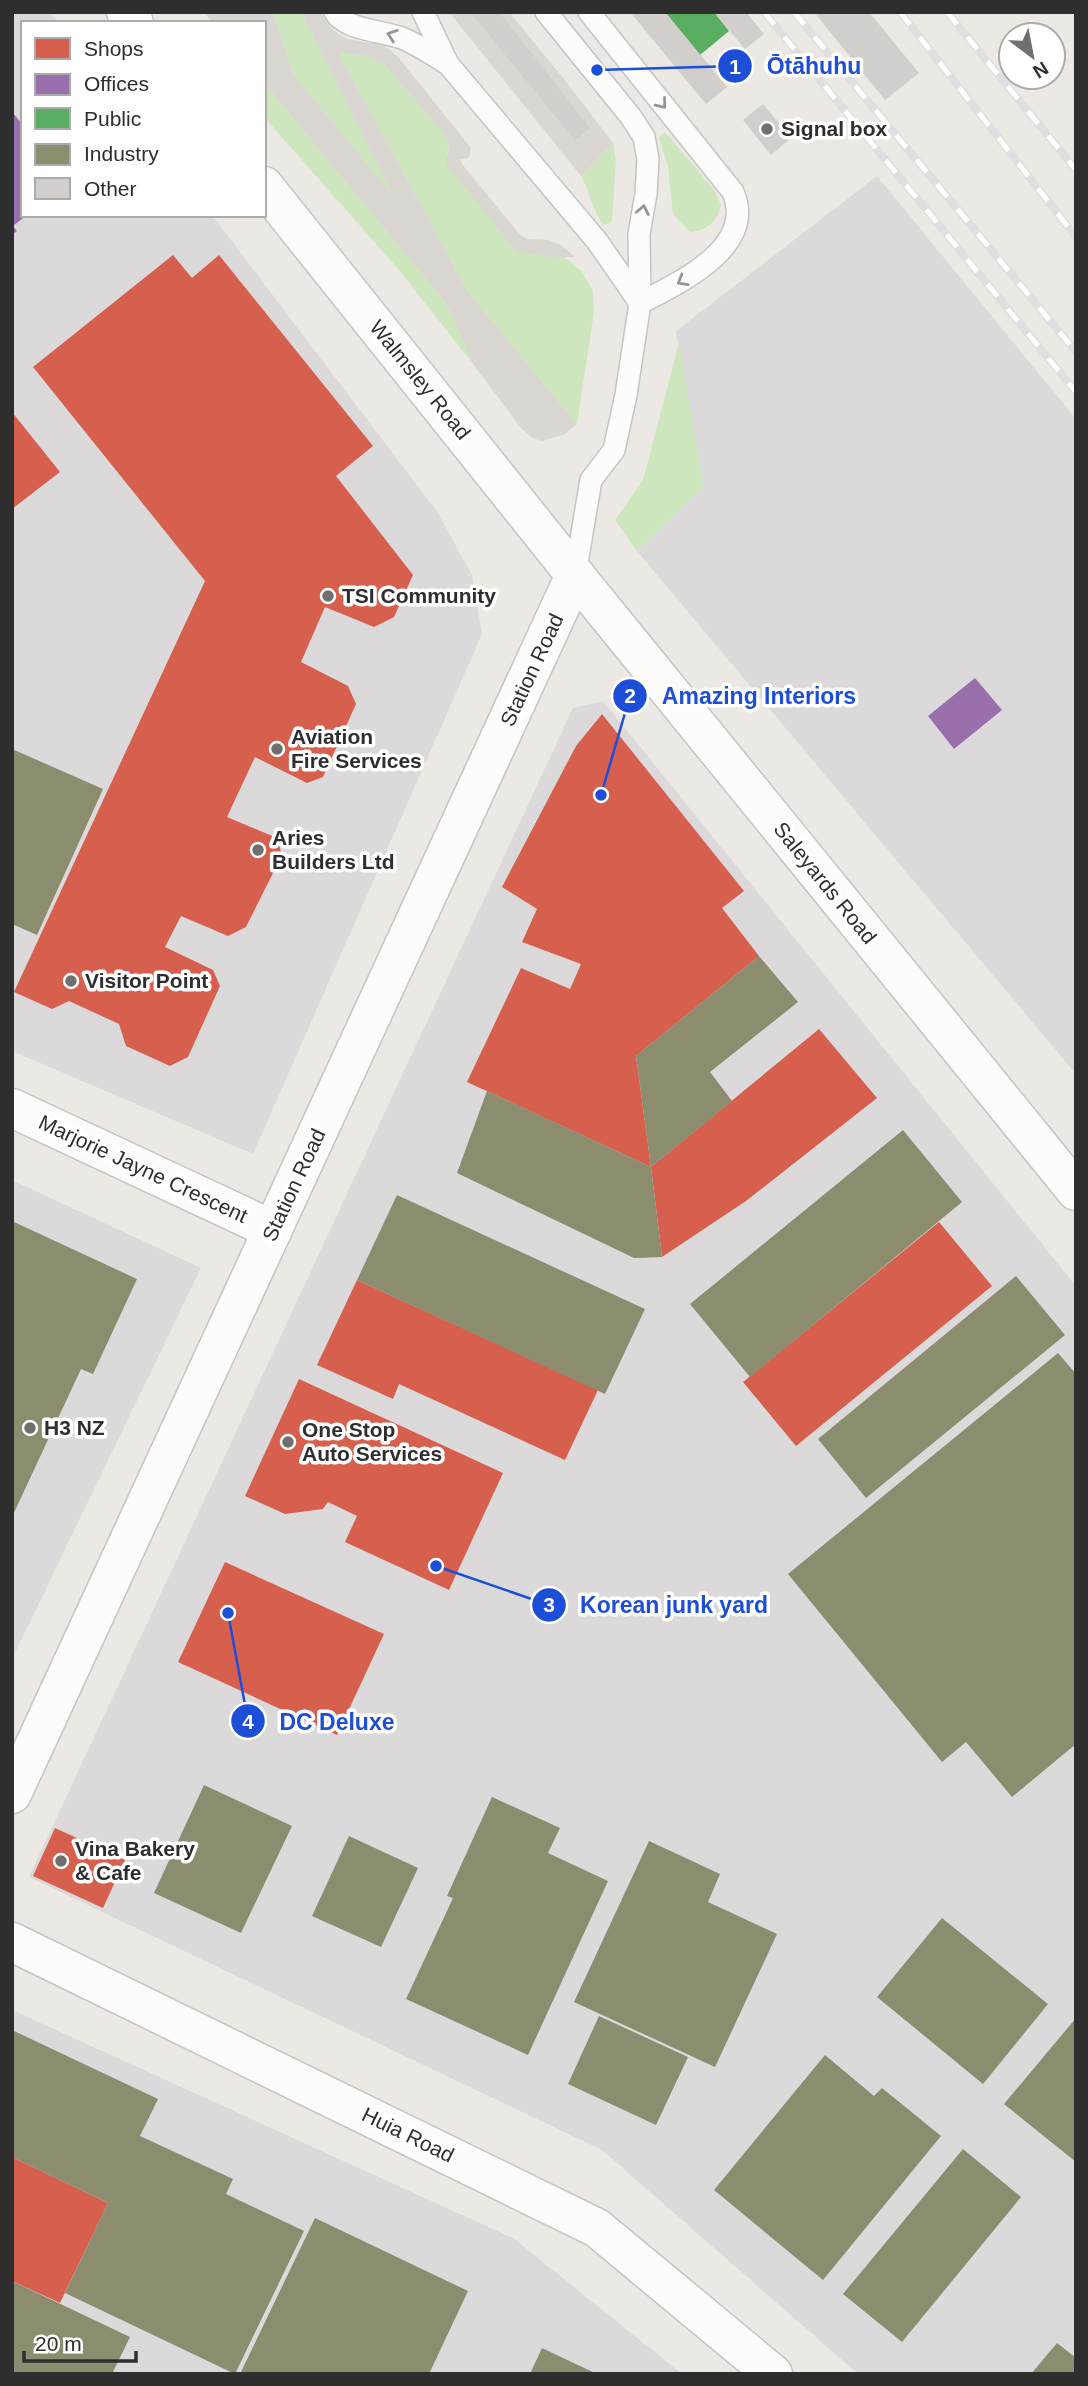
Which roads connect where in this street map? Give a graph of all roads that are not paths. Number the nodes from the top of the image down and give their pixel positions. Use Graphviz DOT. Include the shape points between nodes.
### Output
graph roads {
  1 [pos="335,12"];
  2 [pos="423,12"];
  3 [pos="546,12"];
  4 [pos="589,12"];
  5 [pos="448,64"];
  6 [pos="266,189"];
  7 [pos="640,303"];
  8 [pos="575,575"];
  9 [pos="12,1108"];
  10 [pos="1076,1191"];
  11 [pos="273,1230"];
  12 [pos="12,1794"];
  13 [pos="12,1942"];
  14 [pos="773,2374"];
  5 -- 1 [label="lane, one-way" via="399,37 357,27"];
  2 -- 5 [label="lane"];
  7 -- 3 [label="lane, one-way" via="639,234 648,159 644,137"];
  4 -- 7 [label="lane, one-way" via="733,192 739,206 738,223 716,255 687,279"];
  5 -- 7 [label="lane" via="597,241"];
  6 -- 8 [label="street, Walmsley Road"];
  7 -- 8 [label="lane" via="614,450 591,480"];
  8 -- 10 [label="street, Saleyards Road"];
  8 -- 11 [label="street, Station Road"];
  9 -- 11 [label="street, Marjorie Jayne Crescent"];
  11 -- 12 [label="street, Station Road"];
  13 -- 14 [label="street, Huia Road" via="597,2228"];
}
